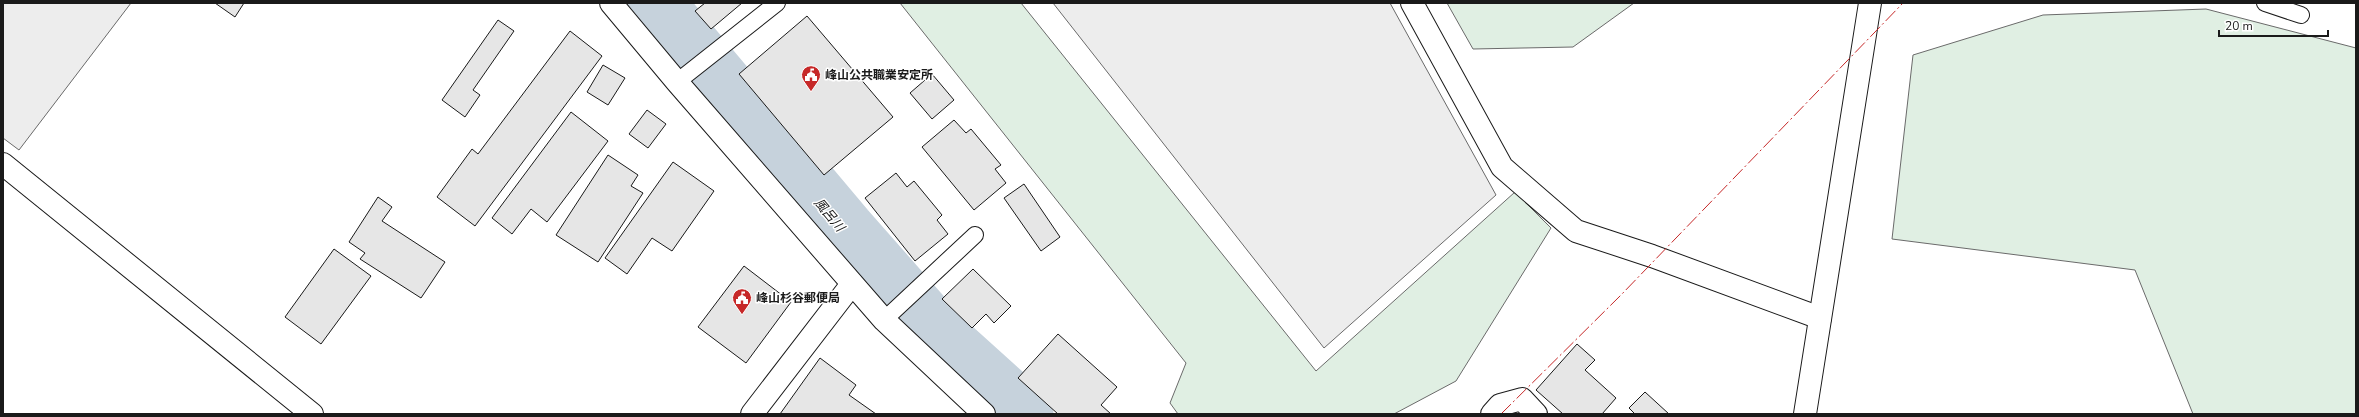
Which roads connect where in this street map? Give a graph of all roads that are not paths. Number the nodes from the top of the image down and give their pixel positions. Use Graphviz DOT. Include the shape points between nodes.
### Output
graph roads {
  1 [pos="611,3"];
  2 [pos="777,3"];
  3 [pos="1412,3"];
  4 [pos="1870,3"];
  5 [pos="2265,3"];
  6 [pos="2301,15"];
  7 [pos="677,82"];
  8 [pos="3,164"];
  9 [pos="975,235"];
  10 [pos="852,284"];
  11 [pos="1820,318"];
  12 [pos="884,320"];
  13 [pos="312,414"];
  14 [pos="752,414"];
  15 [pos="984,414"];
  16 [pos="1492,414"];
  17 [pos="1536,414"];
  18 [pos="1805,414"];
  1 -- 7 [label="street"];
  2 -- 7 [label="lane"];
  3 -- 11 [label="street" via="1502,167 1576,231"];
  4 -- 11 [label="street"];
  5 -- 6 [label="lane"];
  7 -- 10 [label="street"];
  8 -- 13 [label="street"];
  9 -- 12 [label="lane"];
  10 -- 12 [label="street"];
  10 -- 14 [label="street"];
  11 -- 18 [label="street"];
  12 -- 15 [label="street"];
  16 -- 17 [label="street" via="1500,405 1522,399"];
}
